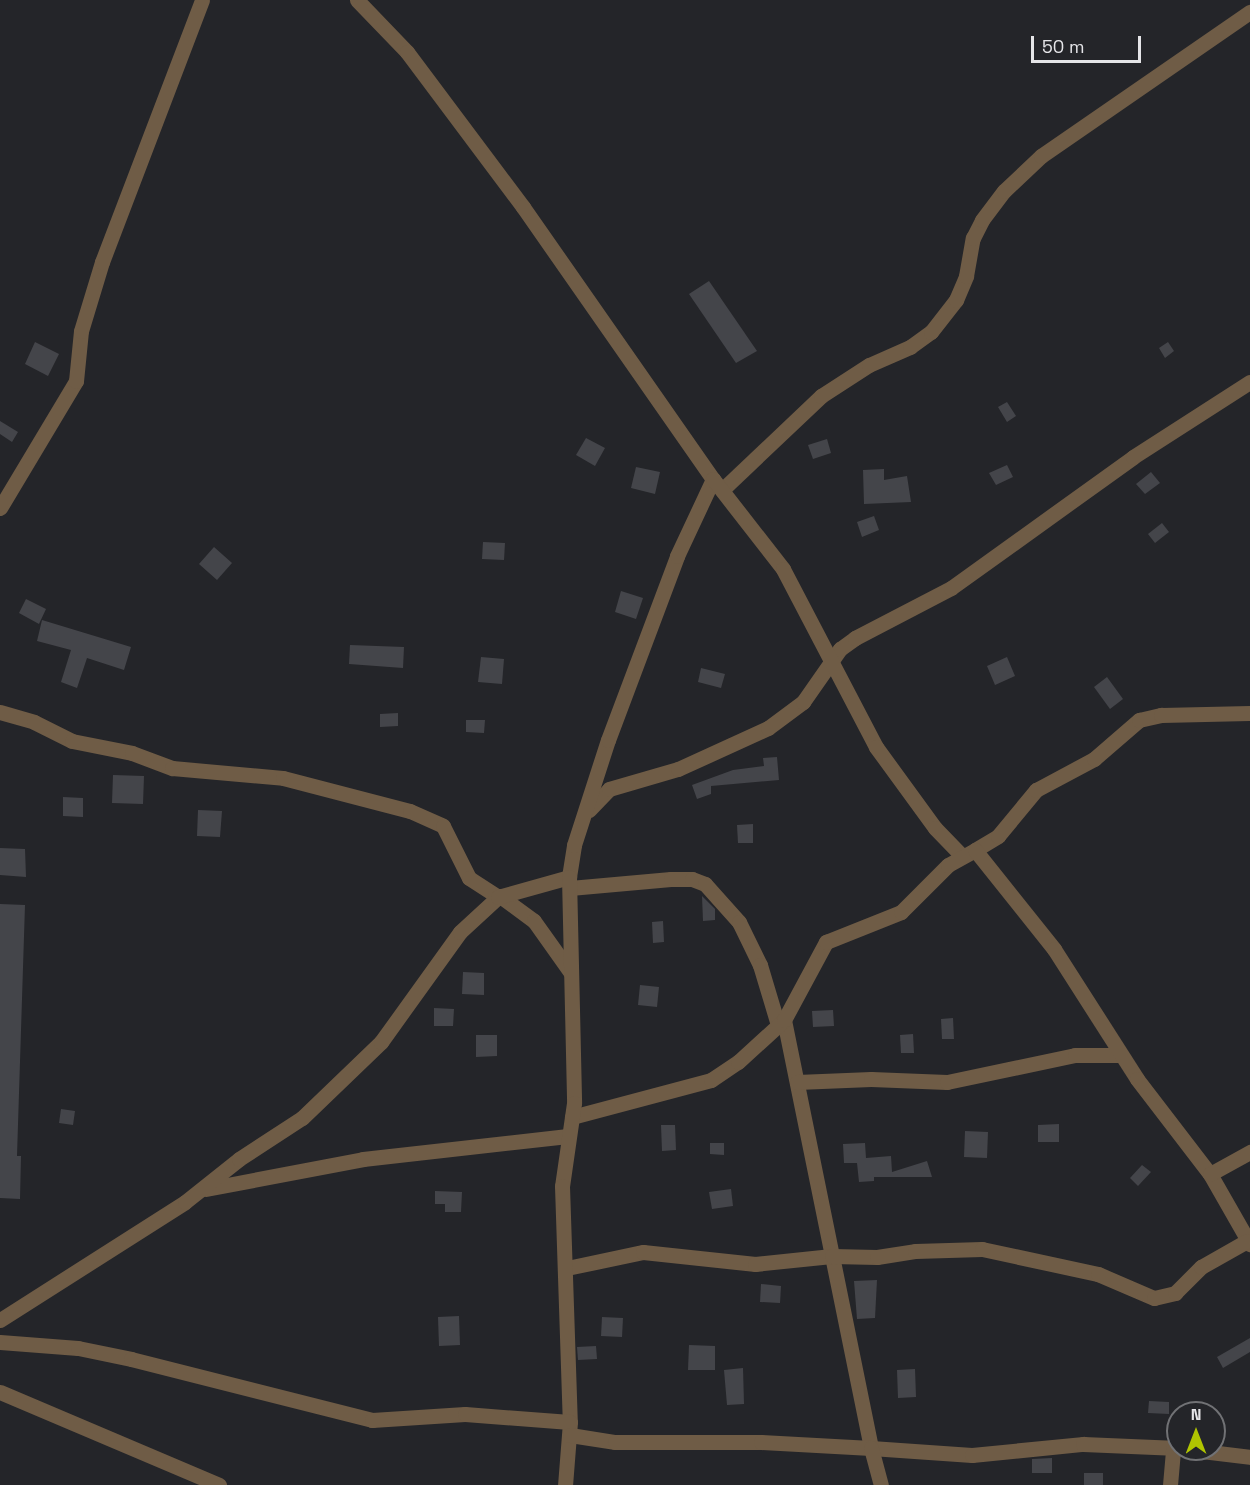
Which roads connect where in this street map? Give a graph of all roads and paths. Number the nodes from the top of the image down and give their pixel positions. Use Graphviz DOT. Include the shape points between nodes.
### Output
graph roads {
  1 [pos="202,0"];
  2 [pos="357,0"];
  3 [pos="1250,12"];
  4 [pos="1250,382"];
  5 [pos="0,476"];
  6 [pos="14,484"];
  7 [pos="718,484"];
  8 [pos="0,508"];
  9 [pos="833,659"];
  10 [pos="0,712"];
  11 [pos="1250,713"];
  12 [pos="583,817"];
  13 [pos="969,853"];
  14 [pos="569,883"];
  15 [pos="499,896"];
  16 [pos="573,976"];
  17 [pos="781,1023"];
  18 [pos="1120,1055"];
  19 [pos="797,1082"];
  20 [pos="572,1117"];
  21 [pos="568,1136"];
  22 [pos="1250,1152"];
  23 [pos="1210,1174"];
  24 [pos="204,1190"];
  25 [pos="1249,1242"];
  26 [pos="832,1256"];
  27 [pos="567,1268"];
  28 [pos="0,1320"];
  29 [pos="0,1342"];
  30 [pos="0,1392"];
  31 [pos="570,1429"];
  32 [pos="1166,1447"];
  33 [pos="870,1448"];
  34 [pos="1226,1454"];
  35 [pos="1250,1457"];
  36 [pos="1175,1461"];
  37 [pos="218,1485"];
  38 [pos="565,1485"];
  39 [pos="880,1485"];
  40 [pos="1170,1485"];
  1 -- 6 [label="street" via="102,262 81,331 76,381"];
  2 -- 7 [label="street" via="407,52 516,198"];
  3 -- 7 [label="street" via="1041,156 1004,191 982,220 956,300 931,332 821,396"];
  4 -- 9 [label="street" via="1133,457 951,588 855,638"];
  5 -- 6 [label="street"];
  6 -- 8 [label="street"];
  7 -- 9 [label="street" via="783,569"];
  7 -- 12 [label="street" via="677,556"];
  9 -- 12 [label="street" via="803,702 768,728 678,769 609,789"];
  9 -- 13 [label="street" via="882,757 935,828"];
  10 -- 15 [label="street" via="34,722 72,741 132,753 172,768 283,778 410,811 443,826 469,878"];
  11 -- 13 [label="street" via="1161,715 1139,720 1094,759 1036,790 998,836"];
  12 -- 14 [label="street"];
  13 -- 17 [label="street" via="948,865 901,912 826,942"];
  13 -- 18 [label="street" via="1054,949"];
  14 -- 15 [label="street"];
  14 -- 16 [label="street"];
  14 -- 17 [label="street" via="692,879 705,884 739,922"];
  15 -- 16 [label="street" via="534,921"];
  15 -- 24 [label="street" via="460,932 381,1042 302,1118 239,1159"];
  16 -- 20 [label="street"];
  17 -- 19 [label="street"];
  17 -- 20 [label="street" via="738,1062 711,1080"];
  18 -- 19 [label="street" via="1075,1055 948,1082"];
  18 -- 23 [label="street"];
  19 -- 26 [label="street"];
  20 -- 21 [label="street"];
  21 -- 24 [label="street" via="363,1159"];
  21 -- 27 [label="street" via="562,1186"];
  22 -- 23 [label="street"];
  23 -- 25 [label="street"];
  24 -- 28 [label="street"];
  25 -- 26 [label="street" via="1201,1267 1174,1293 1154,1298 1098,1274 981,1249"];
  26 -- 27 [label="street" via="755,1264 643,1252"];
  26 -- 33 [label="street"];
  27 -- 31 [label="street"];
  29 -- 31 [label="street" via="78,1348 121,1357 372,1420 465,1414"];
  30 -- 37 [label="street"];
  31 -- 33 [label="street" via="615,1442 761,1442"];
  31 -- 38 [label="street"];
  32 -- 33 [label="street" via="1083,1444 972,1455"];
  33 -- 39 [label="street"];
  34 -- 35 [label="street"];
  36 -- 40 [label="street"];
}
